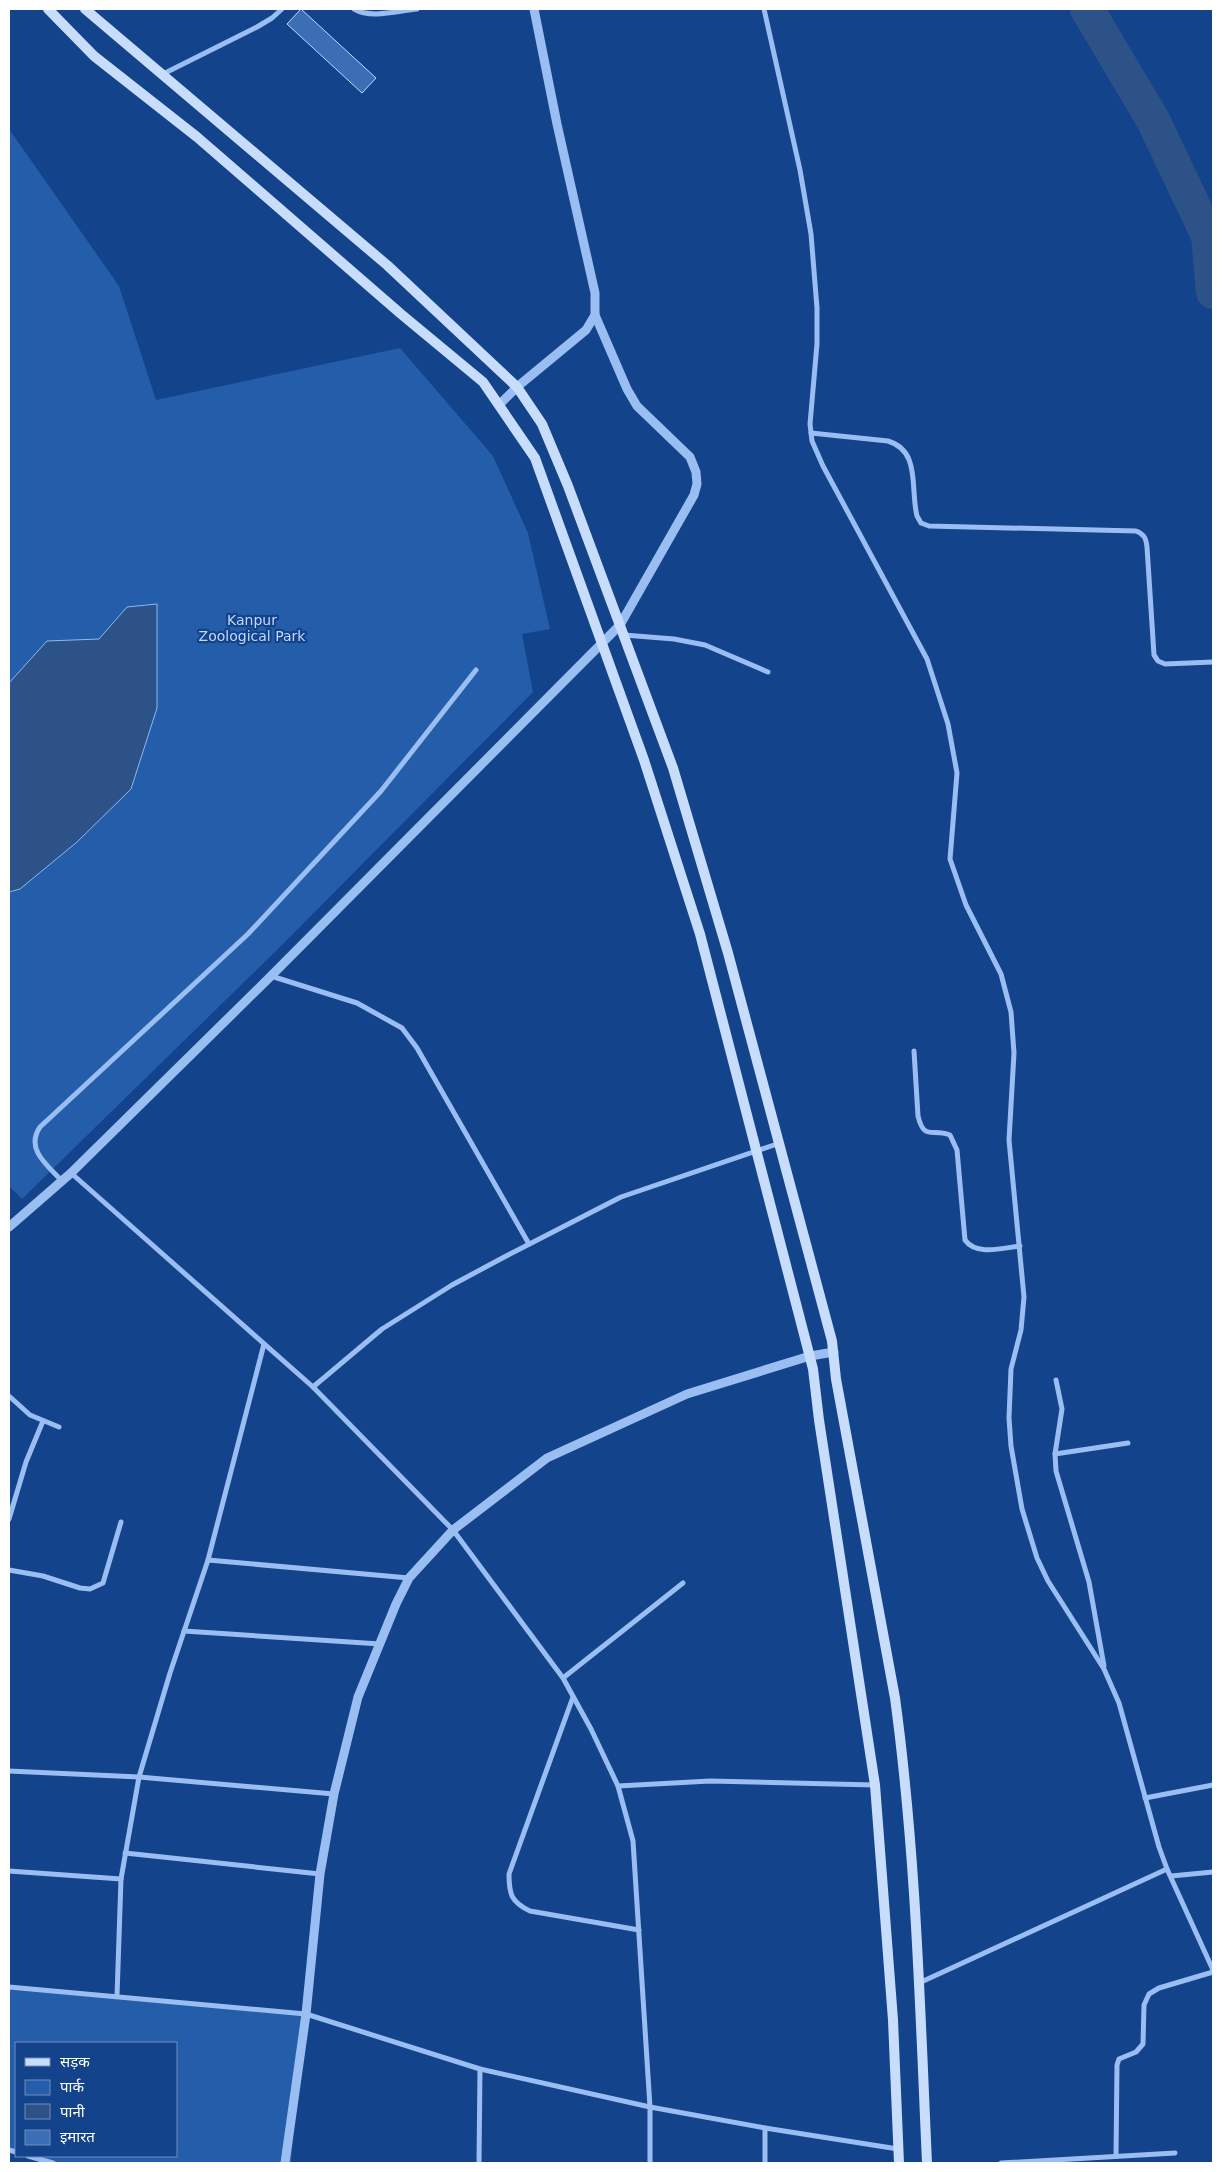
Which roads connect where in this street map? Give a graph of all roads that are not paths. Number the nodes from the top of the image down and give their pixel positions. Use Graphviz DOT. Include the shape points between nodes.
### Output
graph roads {
  1 [pos="48,9"];
  2 [pos="85,9"];
  3 [pos="282,9"];
  4 [pos="354,9"];
  5 [pos="416,9"];
  6 [pos="534,9"];
  7 [pos="764,9"];
  8 [pos="162,74"];
  9 [pos="595,315"];
  10 [pos="517,387"];
  11 [pos="499,405"];
  12 [pos="811,433"];
  13 [pos="620,625"];
  14 [pos="624,635"];
  15 [pos="601,644"];
  16 [pos="1213,662"];
  17 [pos="476,670"];
  18 [pos="768,672"];
  19 [pos="270,976"];
  20 [pos="914,1051"];
  21 [pos="780,1142"];
  22 [pos="756,1151"];
  23 [pos="71,1173"];
  24 [pos="62,1181"];
  25 [pos="9,1227"];
  26 [pos="529,1244"];
  27 [pos="1020,1246"];
  28 [pos="264,1344"];
  29 [pos="834,1352"];
  30 [pos="810,1356"];
  31 [pos="1056,1380"];
  32 [pos="313,1387"];
  33 [pos="9,1396"];
  34 [pos="43,1422"];
  35 [pos="59,1427"];
  36 [pos="1128,1443"];
  37 [pos="1055,1454"];
  38 [pos="9,1519"];
  39 [pos="121,1522"];
  40 [pos="453,1530"];
  41 [pos="208,1560"];
  42 [pos="9,1570"];
  43 [pos="409,1578"];
  44 [pos="683,1583"];
  45 [pos="184,1631"];
  46 [pos="380,1644"];
  47 [pos="1104,1668"];
  48 [pos="563,1678"];
  49 [pos="573,1697"];
  50 [pos="9,1771"];
  51 [pos="139,1776"];
  52 [pos="875,1785"];
  53 [pos="1213,1785"];
  54 [pos="618,1786"];
  55 [pos="334,1794"];
  56 [pos="1145,1798"];
  57 [pos="126,1853"];
  58 [pos="1167,1869"];
  59 [pos="9,1872"];
  60 [pos="1213,1872"];
  61 [pos="320,1874"];
  62 [pos="1170,1876"];
  63 [pos="121,1878"];
  64 [pos="639,1930"];
  65 [pos="1213,1971"];
  66 [pos="919,1983"];
  67 [pos="9,1987"];
  68 [pos="117,1996"];
  69 [pos="306,2014"];
  70 [pos="480,2068"];
  71 [pos="650,2107"];
  72 [pos="765,2128"];
  73 [pos="899,2149"];
  74 [pos="1176,2153"];
  75 [pos="1116,2156"];
  76 [pos="32,2157"];
  77 [pos="53,2163"];
  78 [pos="285,2163"];
  79 [pos="479,2163"];
  80 [pos="650,2163"];
  81 [pos="764,2163"];
  82 [pos="899,2163"];
  83 [pos="927,2163"];
  84 [pos="1001,2163"];
  1 -- 11 [label="main road" via="94,56 198,137 484,382"];
  2 -- 8 [label="main road"];
  3 -- 8 [label="street" via="257,27"];
  4 -- 5 [label="street" via="372,14"];
  6 -- 9 [label="street" via="595,293"];
  7 -- 12 [label="street" via="800,170 812,244 817,344"];
  8 -- 10 [label="main road" via="387,265"];
  9 -- 10 [label="street" via="586,330"];
  9 -- 13 [label="street" via="637,406 690,457 697,484 694,495"];
  10 -- 11 [label="street"];
  10 -- 13 [label="main road" via="542,424"];
  11 -- 15 [label="main road" via="535,458"];
  12 -- 16 [label="street" via="899,444 906,451 911,465 917,516 921,523 929,526 1142,533 1147,547 1154,655 1158,662 1165,664"];
  12 -- 27 [label="street" via="823,466 927,659 948,724 957,773 950,859 966,905 1001,974 1011,1012 1014,1052 1009,1140"];
  13 -- 14 [label="main road"];
  13 -- 15 [label="street"];
  14 -- 18 [label="street" via="705,645"];
  14 -- 21 [label="main road" via="673,768"];
  15 -- 19 [label="street"];
  15 -- 22 [label="main road" via="644,760 700,934"];
  17 -- 24 [label="street" via="381,791 248,934 40,1127 34,1144 38,1154"];
  19 -- 23 [label="street"];
  19 -- 26 [label="street" via="357,1003 402,1028 417,1048"];
  20 -- 27 [label="street" via="920,1126 928,1133 950,1135 956,1150 965,1240 978,1249"];
  21 -- 22 [label="street"];
  21 -- 29 [label="main road"];
  22 -- 26 [label="street" via="621,1197"];
  22 -- 30 [label="main road"];
  23 -- 24 [label="street"];
  23 -- 28 [label="street"];
  24 -- 25 [label="street"];
  26 -- 32 [label="street" via="452,1285 382,1329"];
  27 -- 47 [label="street" via="1024,1314 1009,1392 1011,1446 1022,1509 1037,1558 1048,1581"];
  28 -- 32 [label="street"];
  28 -- 41 [label="street"];
  29 -- 30 [label="street"];
  29 -- 66 [label="main road" via="836,1379 903,1751"];
  30 -- 40 [label="street" via="687,1394 547,1458"];
  30 -- 52 [label="main road"];
  31 -- 37 [label="street" via="1062,1409"];
  32 -- 40 [label="street"];
  33 -- 34 [label="street"];
  34 -- 35 [label="street"];
  34 -- 38 [label="street" via="26,1462"];
  36 -- 37 [label="street"];
  37 -- 47 [label="street" via="1056,1471 1089,1582"];
  39 -- 42 [label="street" via="103,1582 98,1587 80,1588 43,1576"];
  40 -- 43 [label="street"];
  40 -- 48 [label="street"];
  41 -- 43 [label="street"];
  41 -- 45 [label="street"];
  43 -- 46 [label="street"];
  44 -- 48 [label="street"];
  45 -- 46 [label="street"];
  45 -- 51 [label="street"];
  46 -- 55 [label="street" via="358,1698"];
  47 -- 56 [label="street" via="1119,1703"];
  48 -- 49 [label="street"];
  49 -- 54 [label="street"];
  49 -- 64 [label="street" via="509,1874 509,1888 518,1905 530,1911"];
  50 -- 51 [label="street"];
  51 -- 55 [label="street"];
  51 -- 57 [label="street"];
  52 -- 54 [label="street" via="710,1780"];
  52 -- 73 [label="main road" via="893,2020"];
  53 -- 56 [label="street"];
  54 -- 64 [label="street" via="633,1841"];
  55 -- 61 [label="street"];
  56 -- 58 [label="street"];
  57 -- 61 [label="street"];
  57 -- 63 [label="street"];
  58 -- 62 [label="street"];
  58 -- 66 [label="street"];
  59 -- 63 [label="street"];
  60 -- 62 [label="street"];
  61 -- 69 [label="street"];
  62 -- 65 [label="street"];
  63 -- 68 [label="street"];
  64 -- 71 [label="street"];
  65 -- 75 [label="street" via="1159,1988 1146,1998 1143,2044 1136,2052 1119,2059 1117,2065"];
  66 -- 83 [label="main road"];
  67 -- 68 [label="street"];
  68 -- 69 [label="street"];
  69 -- 70 [label="street"];
  69 -- 78 [label="street"];
  70 -- 71 [label="street"];
  70 -- 79 [label="street"];
  71 -- 72 [label="street"];
  71 -- 80 [label="street"];
  72 -- 73 [label="street"];
  72 -- 81 [label="street"];
  73 -- 82 [label="main road"];
  74 -- 75 [label="street"];
  75 -- 84 [label="street"];
  76 -- 77 [label="street"];
}
